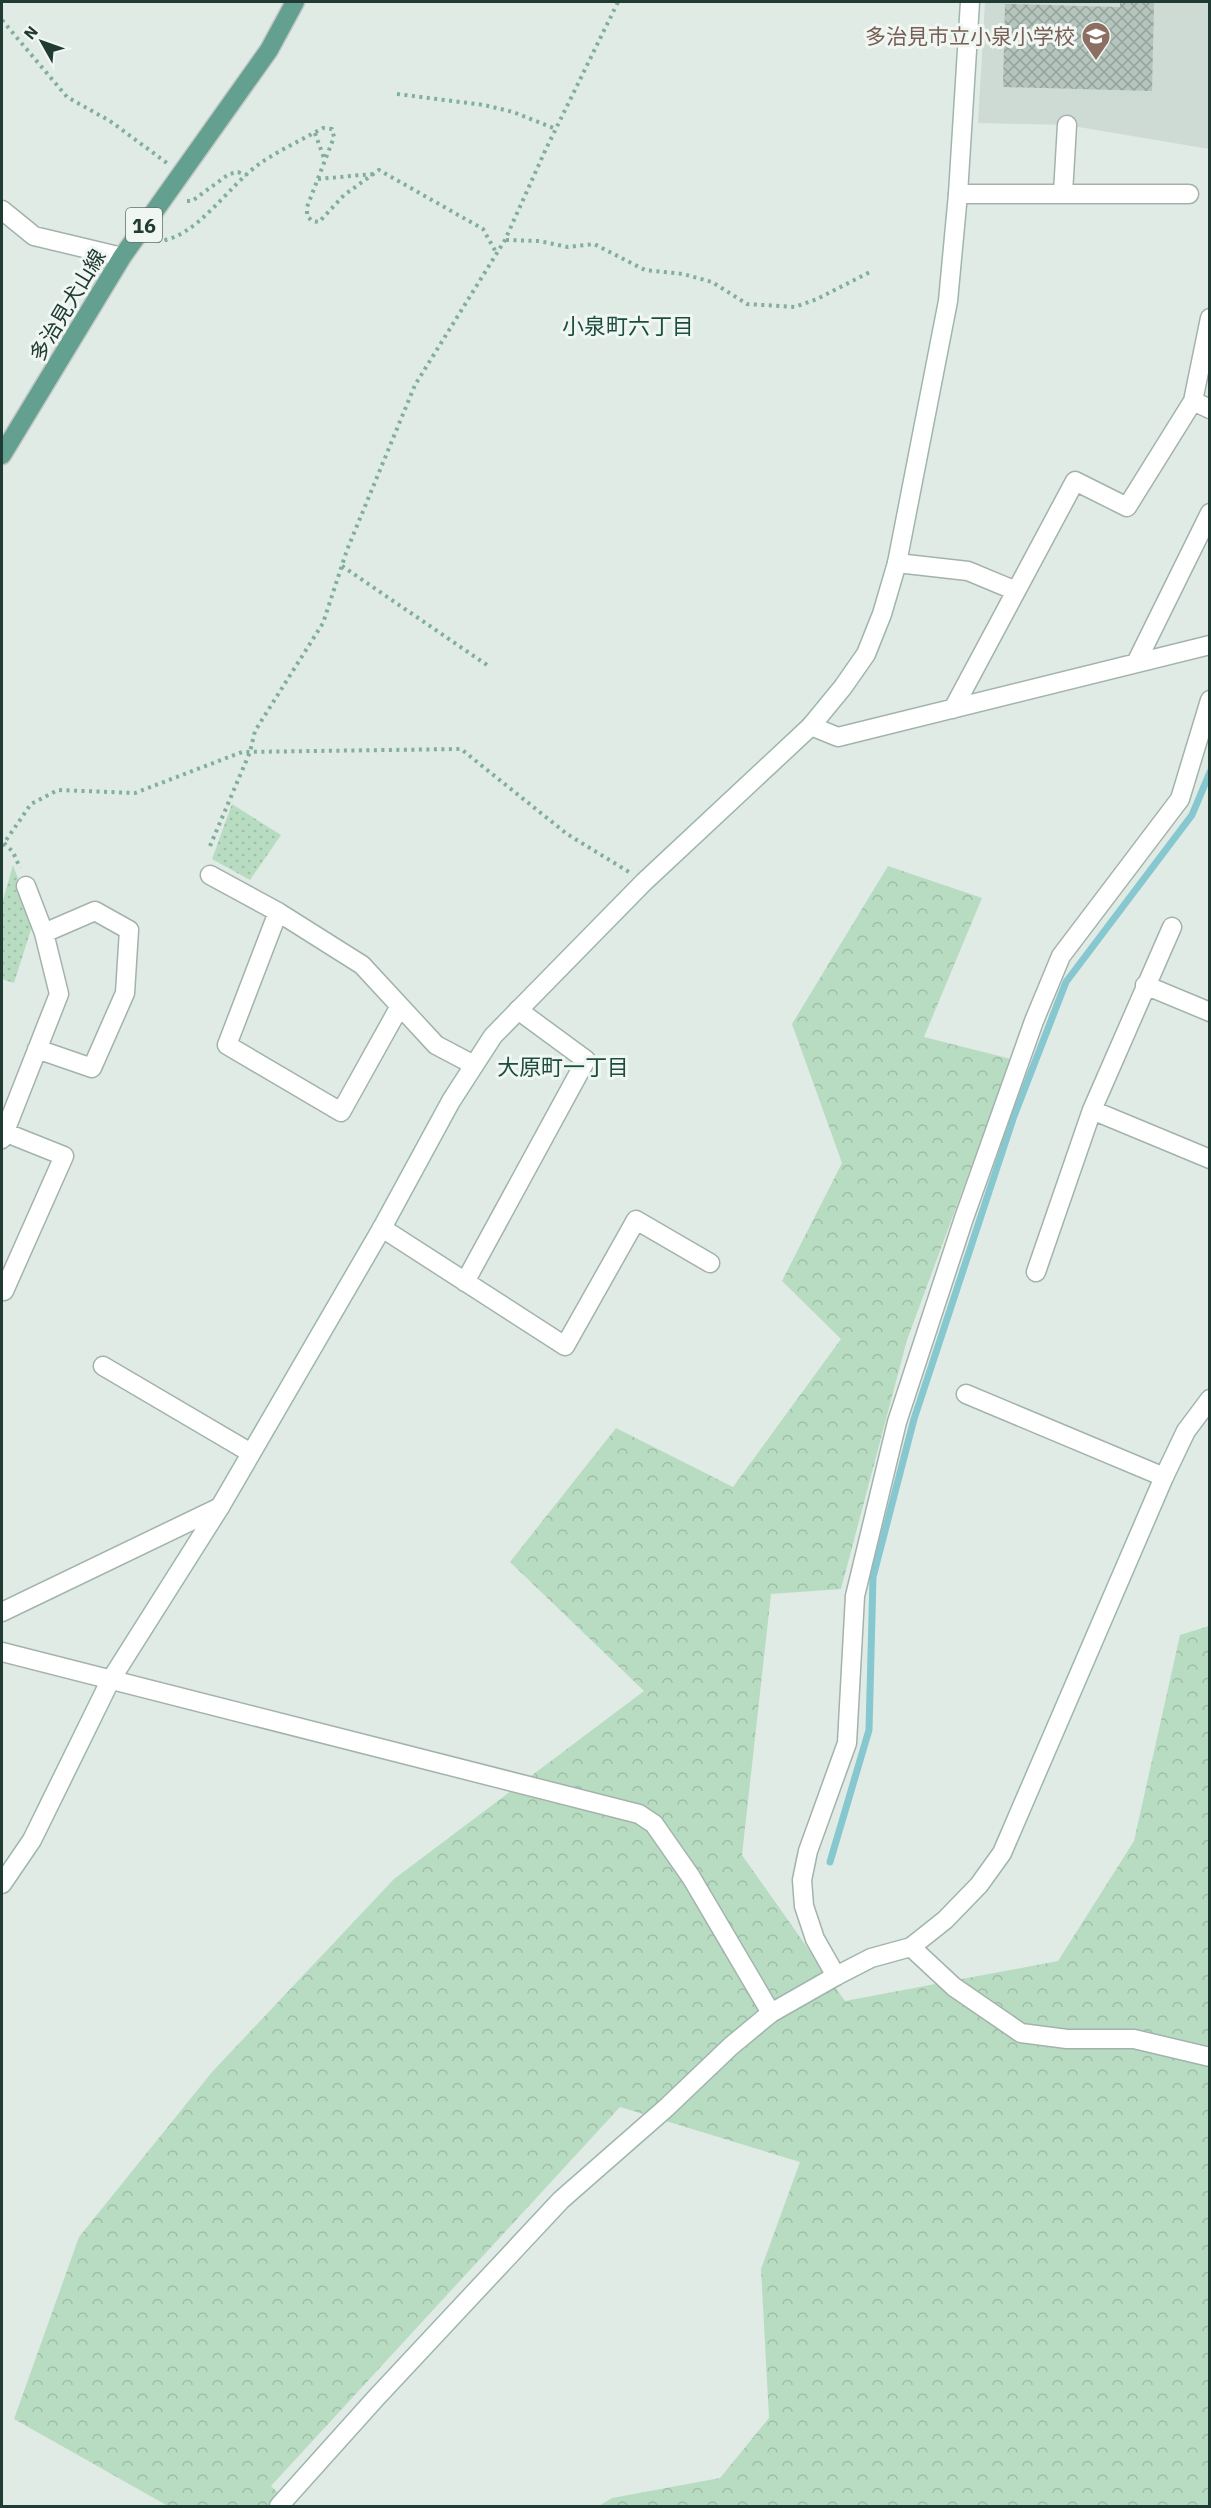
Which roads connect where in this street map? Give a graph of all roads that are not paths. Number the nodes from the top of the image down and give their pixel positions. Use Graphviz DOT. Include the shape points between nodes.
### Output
graph roads {
  1 [pos="295,2"];
  2 [pos="970,2"];
  3 [pos="1067,125"];
  4 [pos="1063,193"];
  5 [pos="958,194"];
  6 [pos="1189,194"];
  7 [pos="2,210"];
  8 [pos="122,257"];
  9 [pos="1209,318"];
  10 [pos="1201,405"];
  11 [pos="2,455"];
  12 [pos="1209,513"];
  13 [pos="897,563"];
  14 [pos="1016,591"];
  15 [pos="1209,645"];
  16 [pos="1136,663"];
  17 [pos="1209,700"];
  18 [pos="953,709"];
  19 [pos="811,726"];
  20 [pos="210,875"];
  21 [pos="26,886"];
  22 [pos="278,912"];
  23 [pos="1172,927"];
  24 [pos="44,933"];
  25 [pos="1145,985"];
  26 [pos="400,1006"];
  27 [pos="518,1010"];
  28 [pos="1209,1012"];
  29 [pos="37,1049"];
  30 [pos="474,1065"];
  31 [pos="1092,1110"];
  32 [pos="3,1136"];
  33 [pos="1209,1159"];
  34 [pos="382,1228"];
  35 [pos="710,1263"];
  36 [pos="1036,1272"];
  37 [pos="465,1282"];
  38 [pos="2,1290"];
  39 [pos="103,1366"];
  40 [pos="966,1394"];
  41 [pos="1209,1399"];
  42 [pos="251,1453"];
  43 [pos="1164,1477"];
  44 [pos="220,1507"];
  45 [pos="2,1612"];
  46 [pos="2,1652"];
  47 [pos="110,1681"];
  48 [pos="2,1884"];
  49 [pos="911,1947"];
  50 [pos="836,1976"];
  51 [pos="771,2013"];
  52 [pos="1209,2057"];
  53 [pos="279,2506"];
  1 -- 8 [label="main road, 多治見犬山線 / 16" via="269,50"];
  2 -- 5 [label="street"];
  3 -- 4 [label="street"];
  4 -- 5 [label="street"];
  4 -- 6 [label="street"];
  5 -- 13 [label="street" via="948,301"];
  7 -- 8 [label="street" via="34,236"];
  8 -- 11 [label="main road, 多治見犬山線 / 16"];
  9 -- 10 [label="street"];
  10 -- 14 [label="street" via="1127,507 1074,481"];
  12 -- 16 [label="street"];
  13 -- 14 [label="street" via="968,571"];
  13 -- 19 [label="street" via="866,654"];
  14 -- 18 [label="street"];
  15 -- 16 [label="street"];
  16 -- 18 [label="street"];
  17 -- 50 [label="street" via="1180,799 1061,956 964,1218 897,1422 855,1596 847,1743 808,1851 802,1880 811,1928"];
  18 -- 19 [label="street" via="838,737"];
  19 -- 27 [label="street" via="644,882"];
  20 -- 22 [label="street"];
  21 -- 24 [label="street"];
  22 -- 26 [label="street" via="362,965"];
  22 -- 26 [label="street" via="227,1045 341,1112"];
  23 -- 25 [label="street"];
  24 -- 29 [label="street" via="59,994"];
  24 -- 29 [label="street" via="95,910 129,930 125,993 92,1068"];
  25 -- 28 [label="street"];
  25 -- 31 [label="street"];
  26 -- 30 [label="street" via="435,1045"];
  27 -- 30 [label="street" via="493,1036"];
  27 -- 37 [label="street" via="586,1060"];
  29 -- 32 [label="street"];
  30 -- 34 [label="street"];
  31 -- 33 [label="street"];
  31 -- 36 [label="street"];
  32 -- 38 [label="street" via="64,1156"];
  34 -- 37 [label="street"];
  34 -- 42 [label="street"];
  35 -- 37 [label="street" via="636,1220 565,1346"];
  39 -- 42 [label="street"];
  40 -- 43 [label="street"];
  41 -- 43 [label="street" via="1186,1431"];
  42 -- 44 [label="street"];
  43 -- 49 [label="street" via="1002,1853 979,1885"];
  44 -- 45 [label="street"];
  44 -- 47 [label="street"];
  46 -- 47 [label="street"];
  47 -- 48 [label="street" via="32,1840"];
  47 -- 51 [label="street" via="639,1814 654,1824 691,1877"];
  49 -- 50 [label="street" via="871,1958"];
  49 -- 52 [label="street" via="954,1987 1021,2032 1067,2039 1134,2039"];
  50 -- 51 [label="street"];
  51 -- 53 [label="street" via="561,2200"];
}
